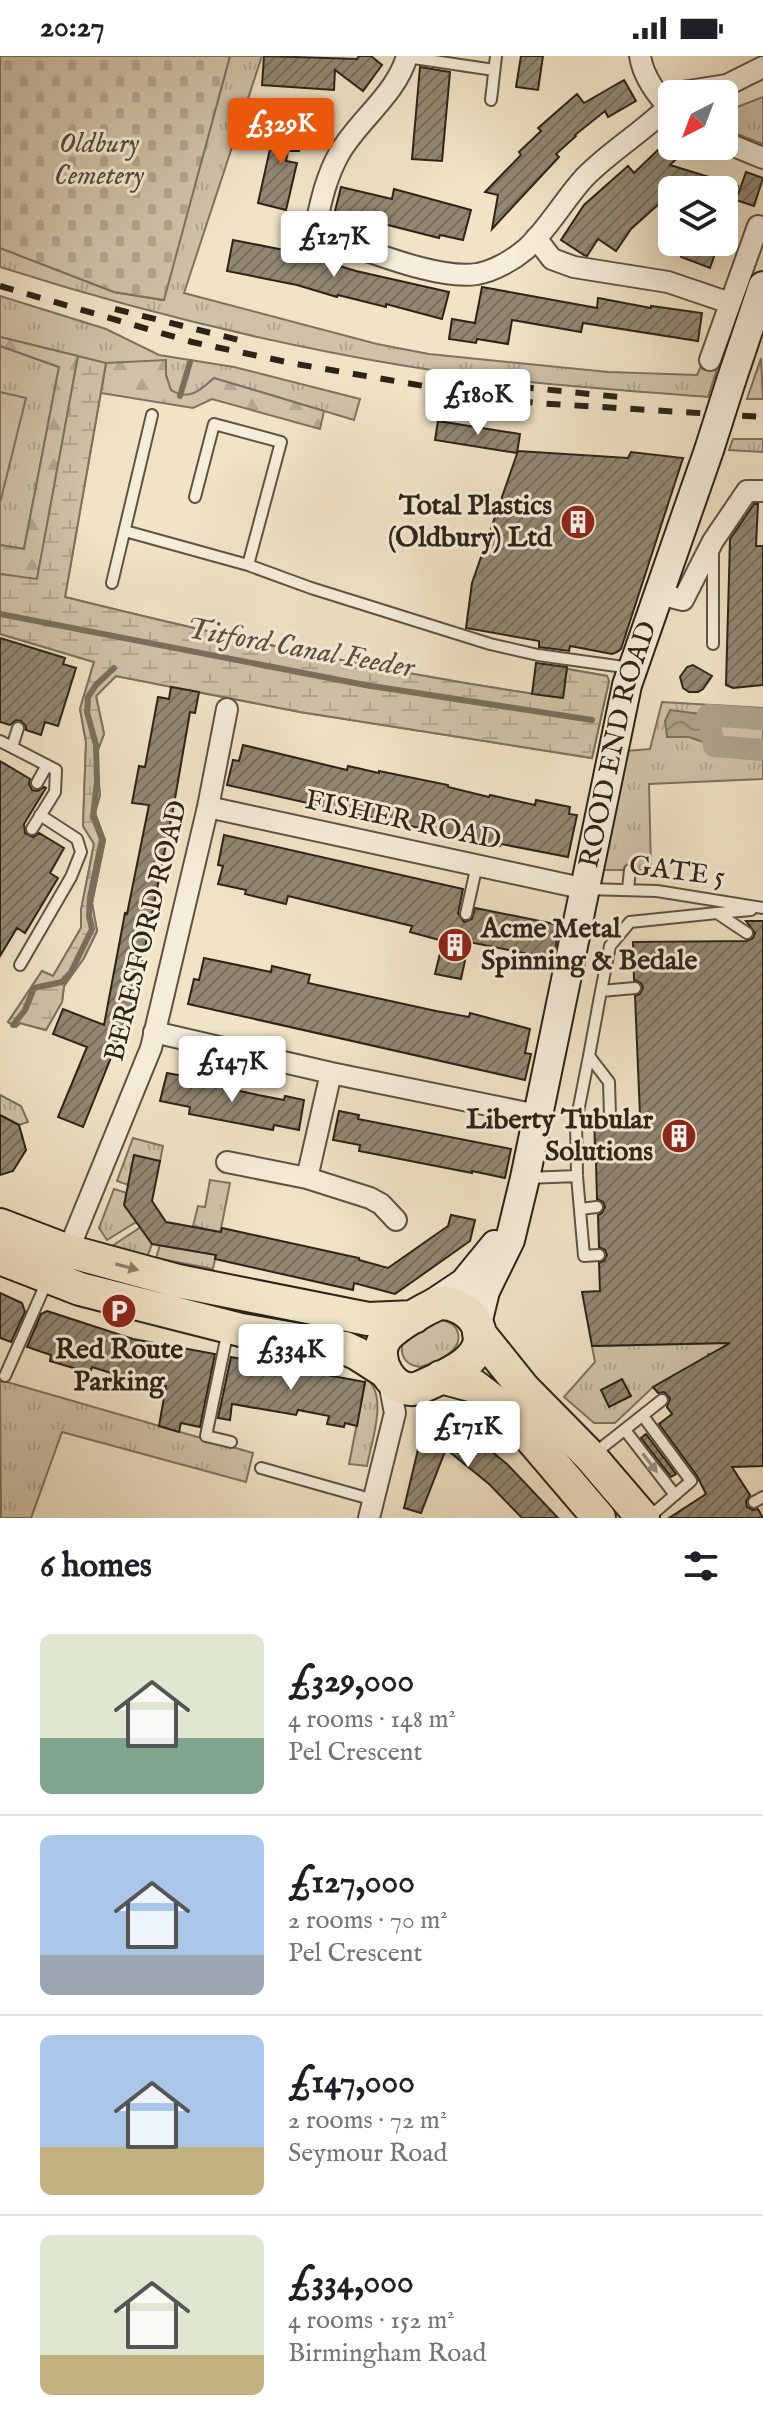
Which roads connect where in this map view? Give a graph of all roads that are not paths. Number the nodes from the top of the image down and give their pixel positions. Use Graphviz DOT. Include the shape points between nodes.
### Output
graph roads {
  1 [pos="496,56"];
  2 [pos="640,56"];
  3 [pos="407,57"];
  4 [pos="763,67"];
  5 [pos="494,70"];
  6 [pos="737,80"];
  7 [pos="658,93"];
  8 [pos="491,100"];
  9 [pos="658,117"];
  10 [pos="738,148"];
  11 [pos="763,158"];
  12 [pos="758,226"];
  13 [pos="536,238"];
  14 [pos="763,286"];
  15 [pos="730,303"];
  16 [pos="710,360"];
  17 [pos="152,415"];
  18 [pos="763,491"];
  19 [pos="195,497"];
  20 [pos="125,531"];
  21 [pos="713,541"];
  22 [pos="248,565"];
  23 [pos="112,583"];
  24 [pos="659,594"];
  25 [pos="713,644"];
  26 [pos="629,676"];
  27 [pos="227,709"];
  28 [pos="18,728"];
  29 [pos="0,741"];
  30 [pos="12,747"];
  31 [pos="47,765"];
  32 [pos="37,783"];
  33 [pos="208,807"];
  34 [pos="40,815"];
  35 [pos="32,829"];
  36 [pos="477,865"];
  37 [pos="630,870"];
  38 [pos="586,889"];
  39 [pos="628,889"];
  40 [pos="763,908"];
  41 [pos="717,913"];
  42 [pos="466,914"];
  43 [pos="747,933"];
  44 [pos="20,965"];
  45 [pos="635,988"];
  46 [pos="601,991"];
  47 [pos="154,1032"];
  48 [pos="589,1056"];
  49 [pos="331,1073"];
  50 [pos="537,1115"];
  51 [pos="610,1116"];
  52 [pos="595,1155"];
  53 [pos="577,1156"];
  54 [pos="227,1162"];
  55 [pos="577,1176"];
  56 [pos="307,1178"];
  57 [pos="525,1178"];
  58 [pos="597,1207"];
  59 [pos="580,1209"];
  60 [pos="515,1215"];
  61 [pos="396,1220"];
  62 [pos="0,1225"];
  63 [pos="68,1251"];
  64 [pos="599,1255"];
  65 [pos="0,1258"];
  66 [pos="49,1277"];
  67 [pos="420,1313"];
  68 [pos="229,1327"];
  69 [pos="478,1329"];
  70 [pos="387,1374"];
  71 [pos="5,1376"];
  72 [pos="430,1382"];
  73 [pos="662,1400"];
  74 [pos="395,1413"];
  75 [pos="643,1416"];
  76 [pos="625,1430"];
  77 [pos="231,1442"];
  78 [pos="590,1456"];
  79 [pos="261,1468"];
  80 [pos="675,1495"];
  81 [pos="372,1509"];
  82 [pos="599,1518"];
  83 [pos="646,1518"];
  1 -- 5 [label="lane"];
  2 -- 7 [label="street"];
  3 -- 5 [label="lane"];
  3 -- 13 [label="street" via="393,85 339,153 307,231 427,269 460,274 496,268"];
  4 -- 6 [label="street"];
  5 -- 8 [label="lane"];
  9 -- 13 [label="street" via="584,179"];
  10 -- 11 [label="street"];
  12 -- 15 [label="street"];
  13 -- 15 [label="street" via="552,259 574,267 668,282"];
  14 -- 24 [label="street, ROOD END ROAD, bridge"];
  15 -- 16 [label="street"];
  17 -- 20 [label="lane"];
  18 -- 21 [label="street" via="747,491"];
  19 -- 22 [label="lane" via="214,424 281,442"];
  20 -- 22 [label="lane"];
  20 -- 23 [label="lane"];
  21 -- 24 [label="street" via="683,600"];
  21 -- 25 [label="lane"];
  22 -- 26 [label="lane" via="490,644"];
  24 -- 26 [label="street, ROOD END ROAD"];
  26 -- 38 [label="street, ROOD END ROAD"];
  27 -- 33 [label="street, BERESFORD ROAD"];
  28 -- 30 [label="lane"];
  29 -- 30 [label="lane"];
  30 -- 31 [label="lane"];
  31 -- 32 [label="lane"];
  31 -- 34 [label="lane" via="56,770 55,792"];
  33 -- 36 [label="street, FISHER ROAD"];
  33 -- 47 [label="street, BERESFORD ROAD"];
  34 -- 35 [label="lane"];
  34 -- 44 [label="lane" via="77,839 81,852"];
  36 -- 38 [label="street, FISHER ROAD"];
  36 -- 42 [label="lane"];
  37 -- 39 [label="lane"];
  38 -- 39 [label="lane, GATE 5"];
  38 -- 50 [label="street, ROOD END ROAD"];
  39 -- 40 [label="lane, GATE 5"];
  40 -- 41 [label="lane"];
  41 -- 43 [label="lane"];
  41 -- 46 [label="lane" via="630,922 610,946"];
  45 -- 46 [label="lane"];
  46 -- 48 [label="lane"];
  47 -- 49 [label="street"];
  47 -- 63 [label="street, BERESFORD ROAD"];
  48 -- 51 [label="lane" via="609,1082"];
  48 -- 53 [label="lane" via="576,1122"];
  49 -- 50 [label="street"];
  49 -- 56 [label="street"];
  50 -- 57 [label="street, ROOD END ROAD"];
  52 -- 53 [label="lane"];
  53 -- 55 [label="lane"];
  54 -- 56 [label="street"];
  55 -- 57 [label="lane"];
  55 -- 59 [label="lane"];
  56 -- 61 [label="street" via="370,1198"];
  57 -- 60 [label="street, ROOD END ROAD"];
  58 -- 59 [label="lane"];
  59 -- 64 [label="lane" via="584,1256"];
  60 -- 67 [label="street, ROOD END ROAD" via="464,1283"];
  60 -- 69 [label="street, ROOD END ROAD" via="510,1240 485,1291"];
  62 -- 63 [label="main road"];
  63 -- 67 [label="main road, one-way" via="178,1281 368,1319"];
  65 -- 66 [label="main road"];
  66 -- 68 [label="main road"];
  66 -- 71 [label="lane"];
  67 -- 69 [label="main road" via="451,1303 469,1311"];
  67 -- 70 [label="main road" via="386,1338 381,1363"];
  68 -- 70 [label="main road" via="345,1348"];
  68 -- 77 [label="lane" via="206,1436"];
  69 -- 72 [label="main road" via="477,1350 470,1360"];
  69 -- 78 [label="main road" via="524,1389"];
  70 -- 72 [label="main road" via="404,1388"];
  70 -- 74 [label="street"];
  72 -- 74 [label="street"];
  72 -- 82 [label="main road" via="474,1386 491,1399"];
  73 -- 75 [label="lane"];
  74 -- 81 [label="street"];
  75 -- 76 [label="lane"];
  75 -- 80 [label="lane" via="691,1481"];
  76 -- 78 [label="lane"];
  76 -- 80 [label="lane, one-way"];
  78 -- 83 [label="main road"];
  79 -- 81 [label="lane"];
  80 -- 83 [label="lane"];
}
